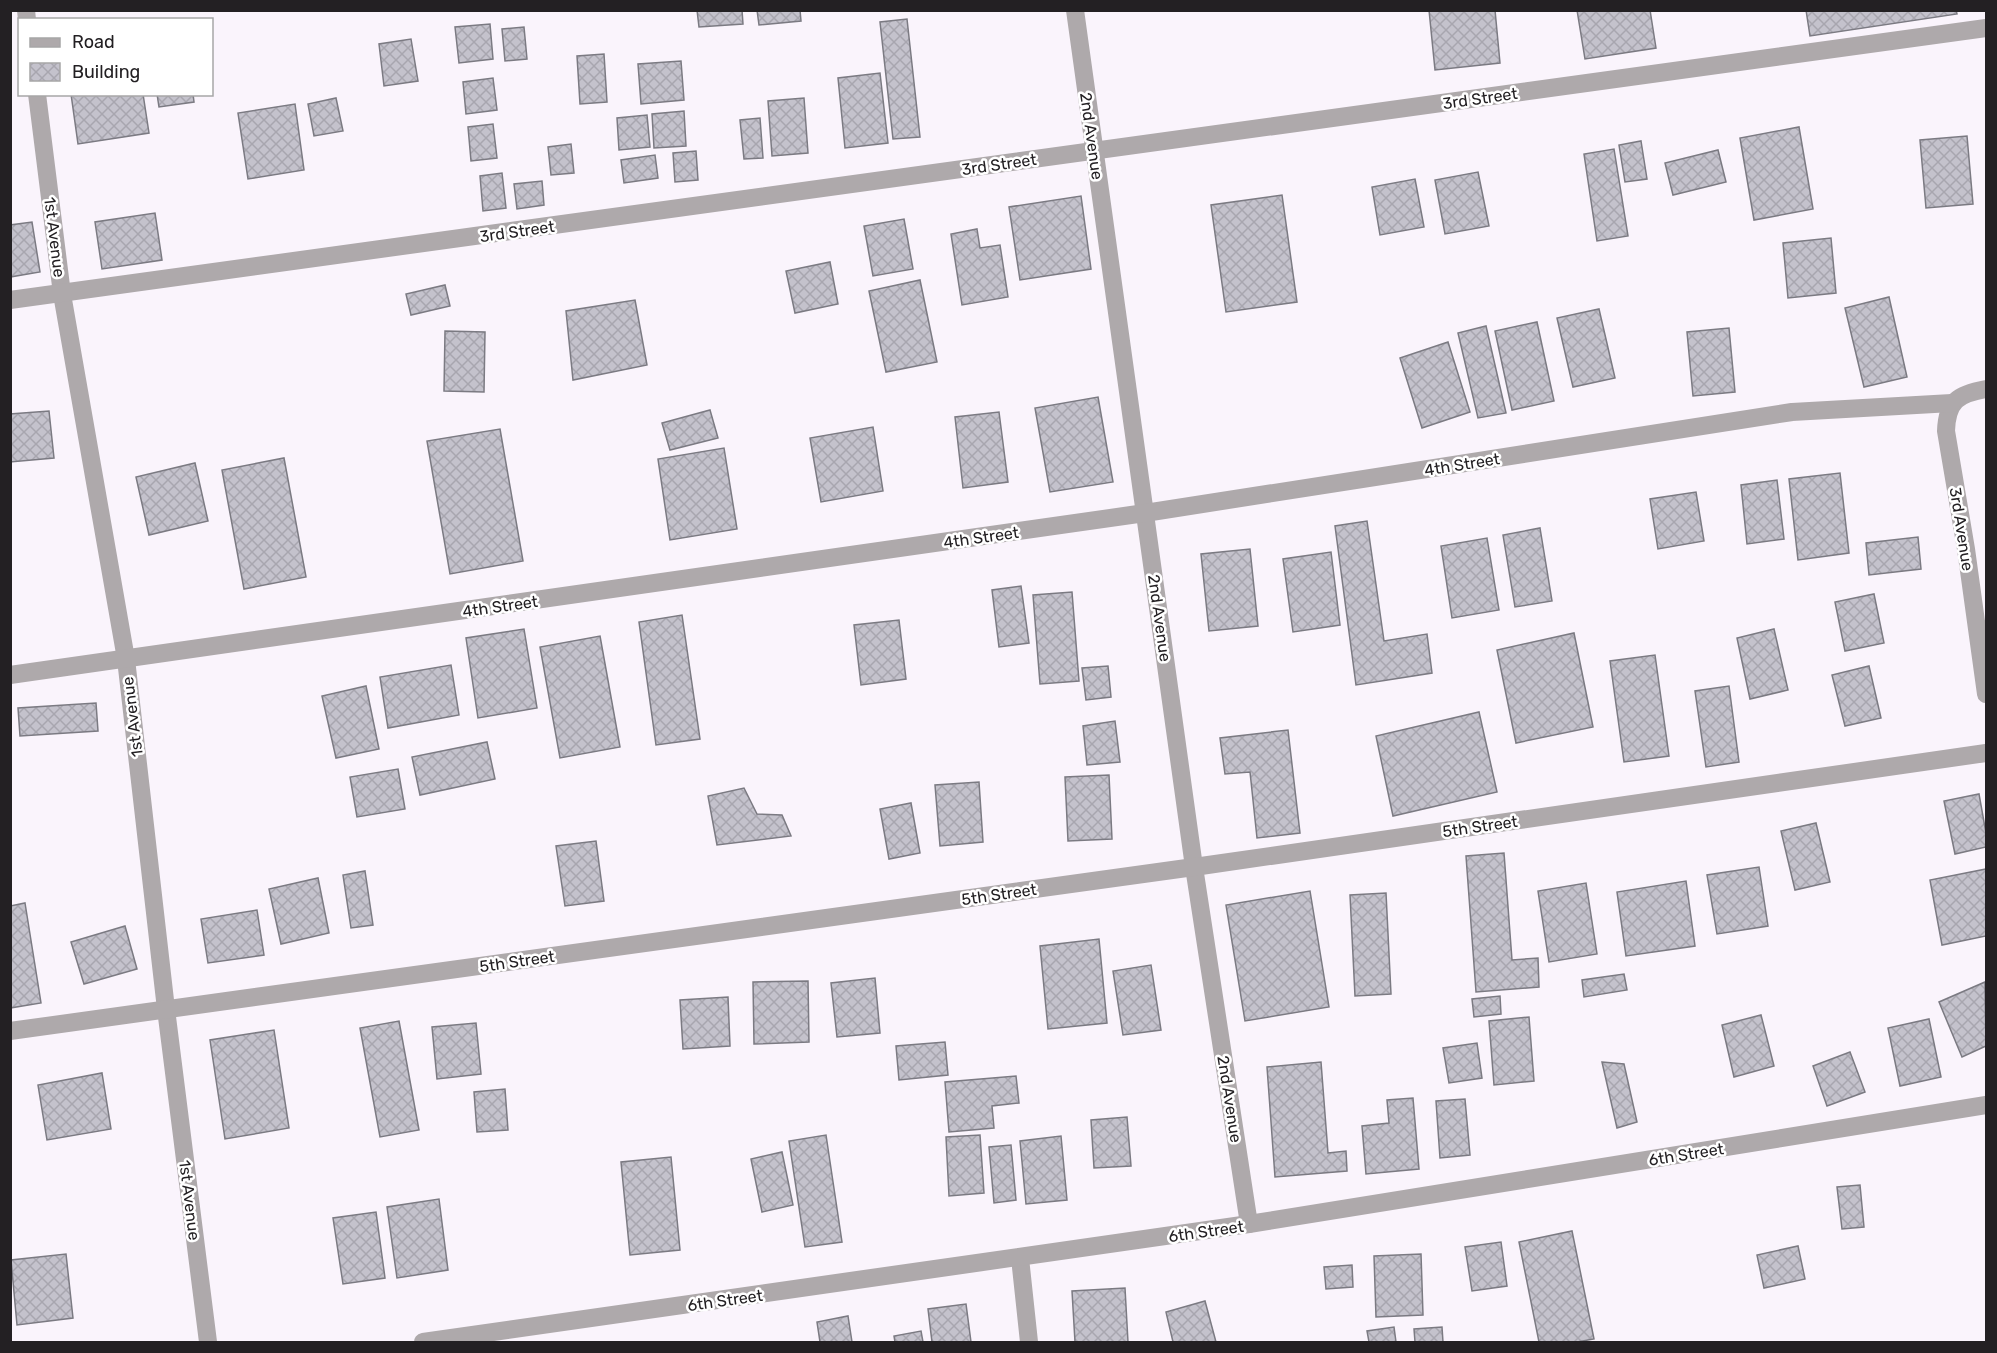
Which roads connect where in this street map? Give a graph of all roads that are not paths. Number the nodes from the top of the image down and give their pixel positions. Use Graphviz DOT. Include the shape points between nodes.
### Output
graph roads {
  1 [pos="1075,10"];
  2 [pos="1986,28"];
  3 [pos="37,96"];
  4 [pos="1095,151"];
  5 [pos="62,294"];
  6 [pos="10,300"];
  7 [pos="1986,389"];
  8 [pos="1952,402"];
  9 [pos="1145,513"];
  10 [pos="126,659"];
  11 [pos="10,675"];
  12 [pos="1986,694"];
  13 [pos="1986,753"];
  14 [pos="1194,867"];
  15 [pos="166,1010"];
  16 [pos="10,1031"];
  17 [pos="1986,1105"];
  18 [pos="1249,1224"];
  19 [pos="1020,1258"];
  20 [pos="208,1342"];
  21 [pos="423,1342"];
  22 [pos="1029,1342"];
  1 -- 4 [label="street, 2nd Avenue"];
  2 -- 4 [label="street, 3rd Street"];
  3 -- 5 [label="street, 1st Avenue"];
  4 -- 5 [label="street, 3rd Street"];
  4 -- 9 [label="street, 2nd Avenue"];
  5 -- 6 [label="street, 3rd Street"];
  5 -- 10 [label="street, 1st Avenue"];
  7 -- 8 [label="street"];
  8 -- 9 [label="street, 4th Street" via="1792,412"];
  8 -- 12 [label="street, 3rd Avenue" via="1946,431"];
  9 -- 10 [label="street, 4th Street"];
  9 -- 14 [label="street, 2nd Avenue"];
  10 -- 11 [label="street, 4th Street"];
  10 -- 15 [label="street, 1st Avenue"];
  13 -- 14 [label="street, 5th Street"];
  14 -- 15 [label="street, 5th Street"];
  14 -- 18 [label="street, 2nd Avenue"];
  15 -- 16 [label="street, 5th Street"];
  15 -- 20 [label="street, 1st Avenue"];
  17 -- 18 [label="street, 6th Street"];
  18 -- 19 [label="street, 6th Street"];
  19 -- 21 [label="street, 6th Street"];
  19 -- 22 [label="street"];
}
